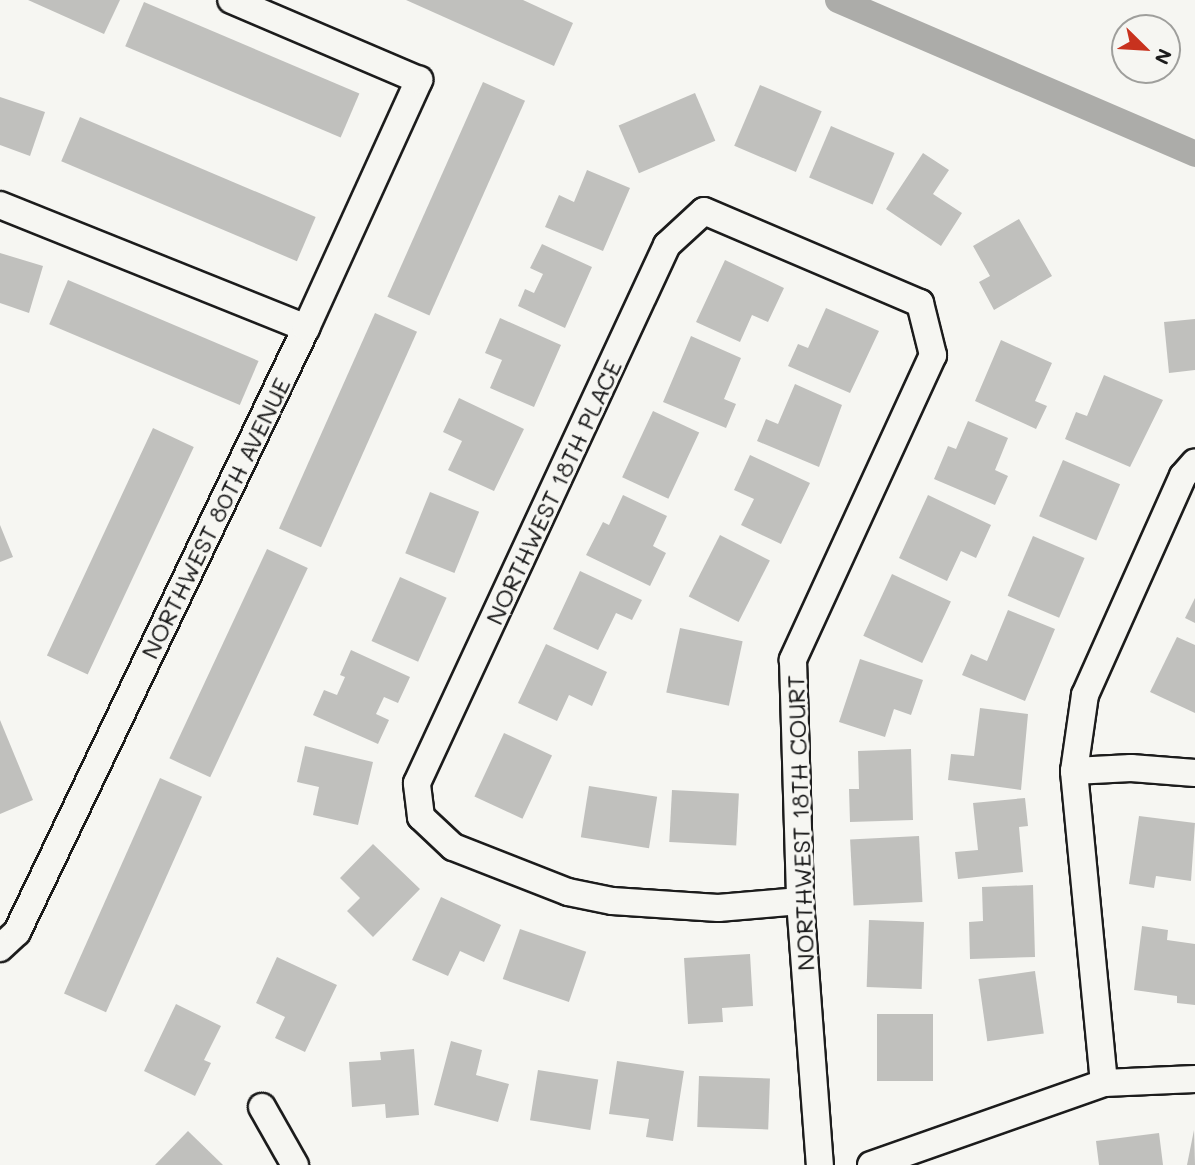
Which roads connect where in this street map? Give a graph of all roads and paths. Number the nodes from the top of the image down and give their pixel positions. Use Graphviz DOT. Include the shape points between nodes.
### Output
graph roads {
  1 [pos="231,0"];
  2 [pos="0,205"];
  3 [pos="704,211"];
  4 [pos="306,328"];
  5 [pos="1195,462"];
  6 [pos="1074,771"];
  7 [pos="1195,773"];
  8 [pos="800,901"];
  9 [pos="0,948"];
  10 [pos="1195,1079"];
  11 [pos="1104,1083"];
  12 [pos="262,1107"];
  13 [pos="295,1165"];
  14 [pos="820,1165"];
  15 [pos="871,1165"];
  1 -- 4 [label="street, NORTHWEST 80TH AVENUE" via="419,80"];
  2 -- 4 [label="street"];
  3 -- 8 [label="street, NORTHWEST 18TH COURT" via="920,303 933,355 793,660"];
  3 -- 8 [label="street, NORTHWEST 18TH PLACE" via="667,245 417,783 421,817 453,847 568,892 612,901 718,908"];
  4 -- 9 [label="street, NORTHWEST 80TH AVENUE" via="17,932"];
  5 -- 6 [label="street" via="1184,476 1085,695"];
  6 -- 7 [label="street" via="1131,768"];
  6 -- 11 [label="street"];
  8 -- 14 [label="street, NORTHWEST 18TH COURT"];
  10 -- 11 [label="street"];
  11 -- 15 [label="street"];
  12 -- 13 [label="street"];
}
